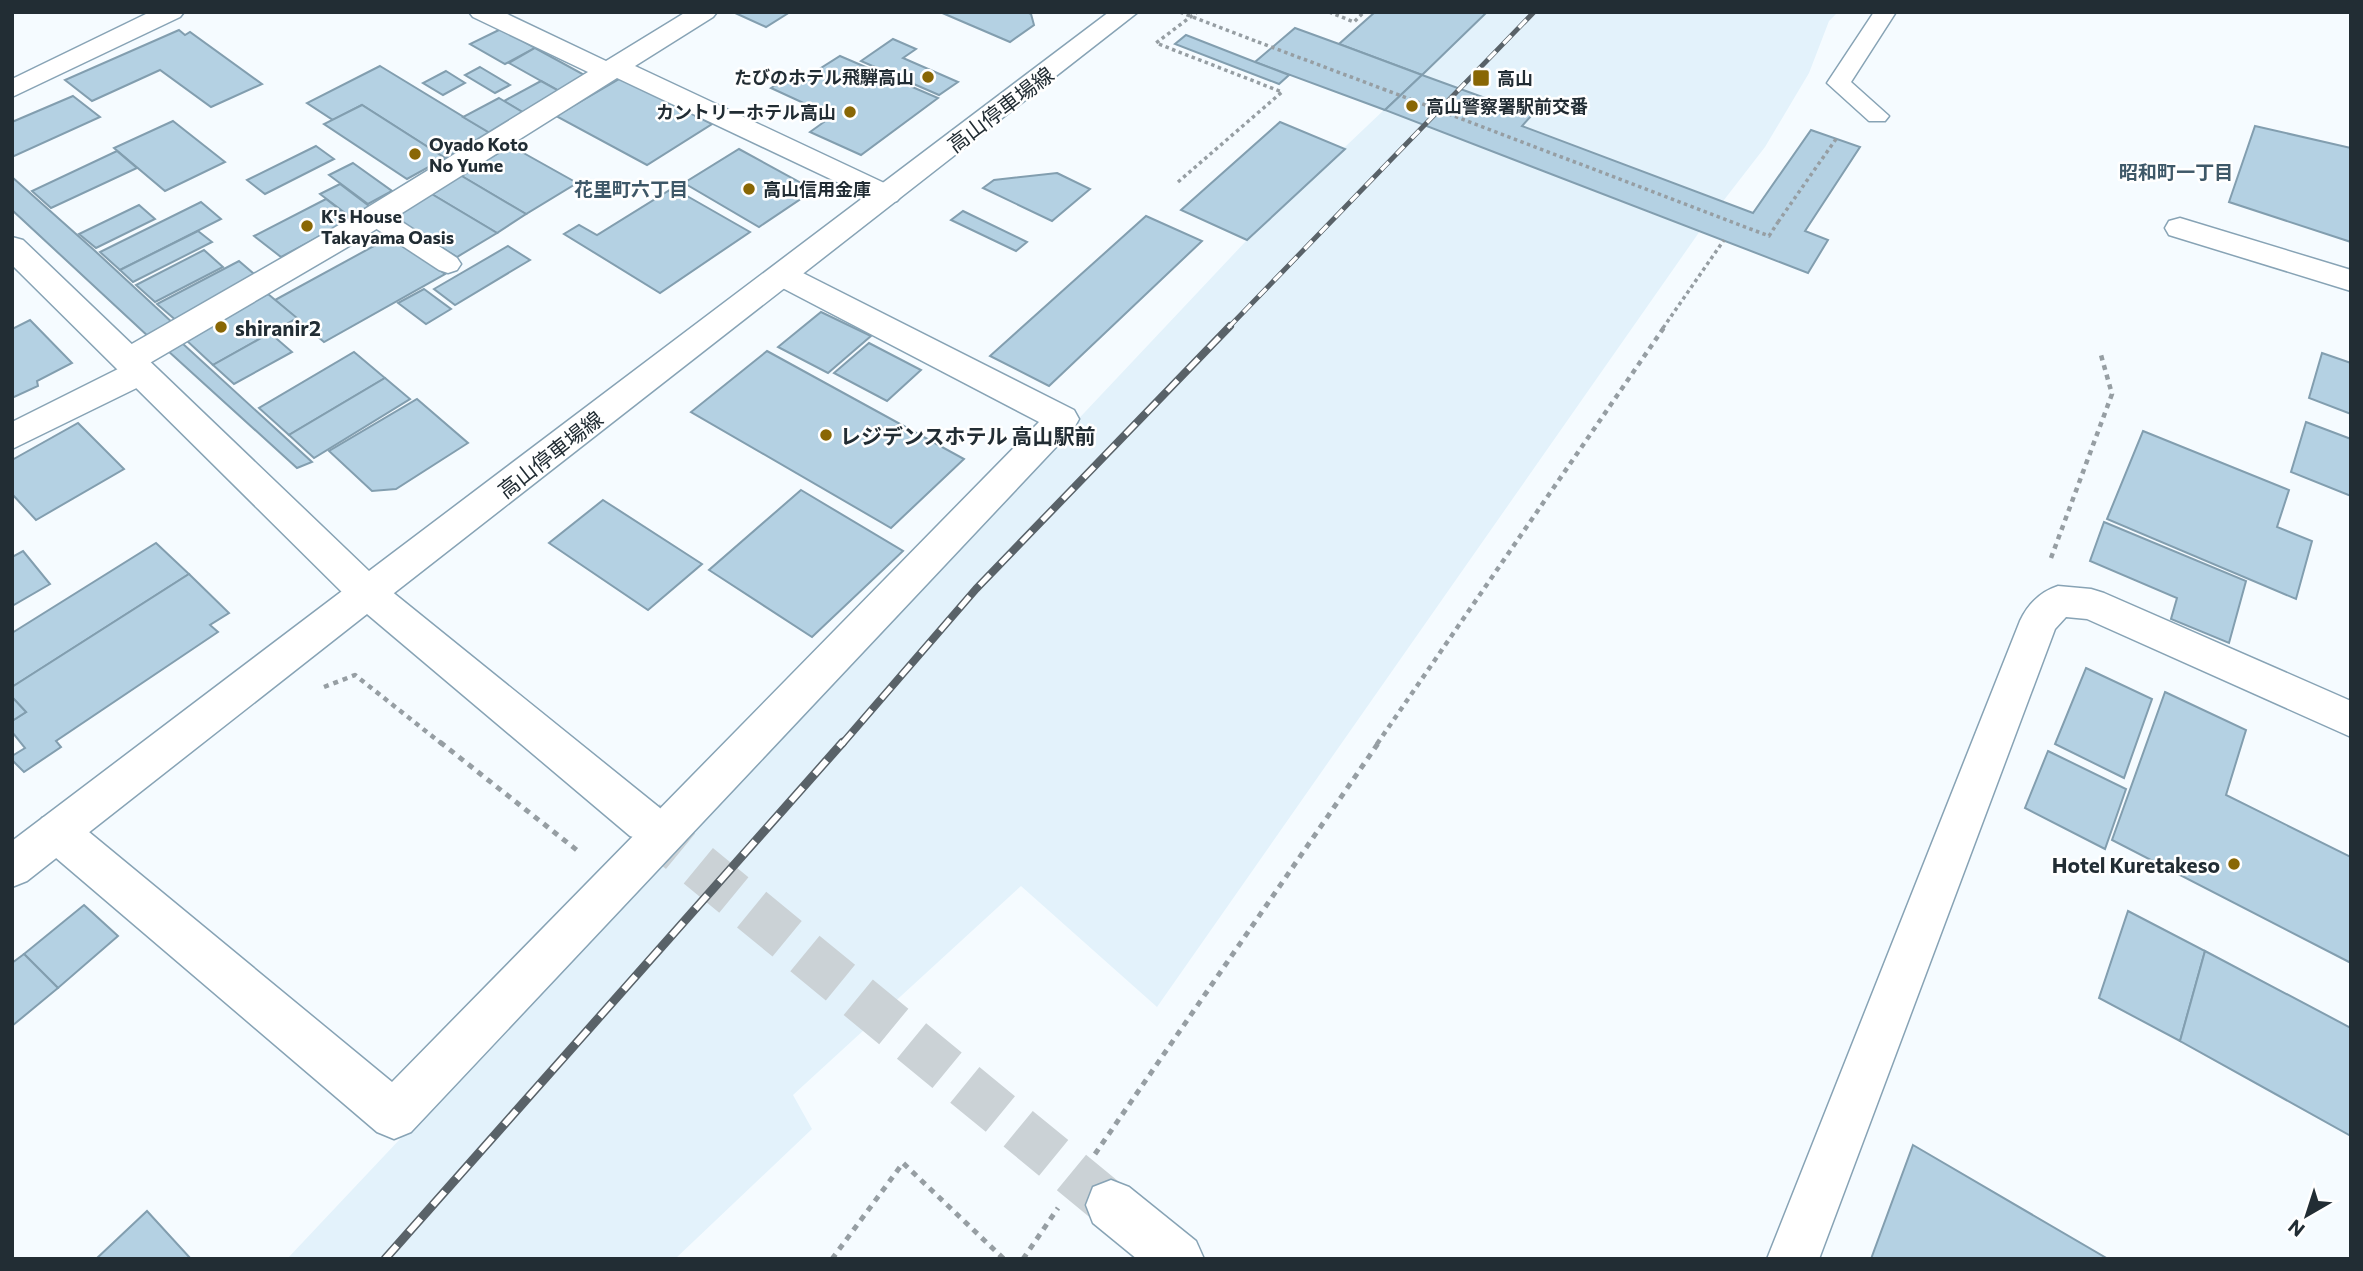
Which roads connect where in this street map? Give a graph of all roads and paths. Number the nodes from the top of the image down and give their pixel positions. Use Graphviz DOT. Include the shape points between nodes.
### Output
graph roads {
  1 [pos="171,12"];
  2 [pos="482,12"];
  3 [pos="704,12"];
  4 [pos="1125,12"];
  5 [pos="1181,12"];
  6 [pos="1197,12"];
  7 [pos="1329,12"];
  8 [pos="1364,12"];
  9 [pos="1885,12"];
  10 [pos="1192,16"];
  11 [pos="612,69"];
  12 [pos="12,89"];
  13 [pos="1877,116"];
  14 [pos="1836,139"];
  15 [pos="1178,182"];
  16 [pos="887,195"];
  17 [pos="375,216"];
  18 [pos="2180,228"];
  19 [pos="1724,240"];
  20 [pos="12,247"];
  21 [pos="448,264"];
  22 [pos="782,275"];
  23 [pos="2351,281"];
  24 [pos="2101,355"];
  25 [pos="133,367"];
  26 [pos="12,437"];
  27 [pos="367,593"];
  28 [pos="2058,601"];
  29 [pos="319,689"];
  30 [pos="2351,720"];
  31 [pos="645,822"];
  32 [pos="57,832"];
  33 [pos="584,856"];
  34 [pos="12,867"];
  35 [pos="1094,1156"];
  36 [pos="1062,1202"];
  37 [pos="1111,1205"];
  38 [pos="832,1259"];
  39 [pos="1004,1259"];
  40 [pos="1023,1259"];
  41 [pos="1178,1259"];
  42 [pos="1793,1259"];
  1 -- 12 [label="street"];
  2 -- 11 [label="street"];
  3 -- 11 [label="street"];
  4 -- 16 [label="street, 高山停車場線"];
  5 -- 10 [label="path"];
  6 -- 10 [label="path"];
  7 -- 8 [label="path" via="1354,22"];
  9 -- 13 [label="lane" via="1839,83"];
  10 -- 14 [label="path, bridge" via="1769,236"];
  10 -- 15 [label="path" via="1156,43 1282,92"];
  11 -- 16 [label="street"];
  11 -- 17 [label="street"];
  16 -- 22 [label="street, 高山停車場線"];
  17 -- 21 [label="lane"];
  17 -- 25 [label="street"];
  18 -- 23 [label="street"];
  19 -- 35 [label="path"];
  20 -- 25 [label="street"];
  22 -- 27 [label="street, 高山停車場線"];
  22 -- 32 [label="street" via="1062,419 394,1115"];
  24 -- 28 [label="path" via="2112,394 2046,569"];
  25 -- 26 [label="street"];
  25 -- 27 [label="street"];
  27 -- 31 [label="street"];
  27 -- 32 [label="street, 高山停車場線"];
  28 -- 30 [label="street" via="2091,604"];
  28 -- 42 [label="street" via="2039,621"];
  29 -- 33 [label="path" via="355,676"];
  32 -- 34 [label="street, 高山停車場線"];
  36 -- 40 [label="path"];
  37 -- 41 [label="street"];
  38 -- 39 [label="path" via="903,1163"];
}
